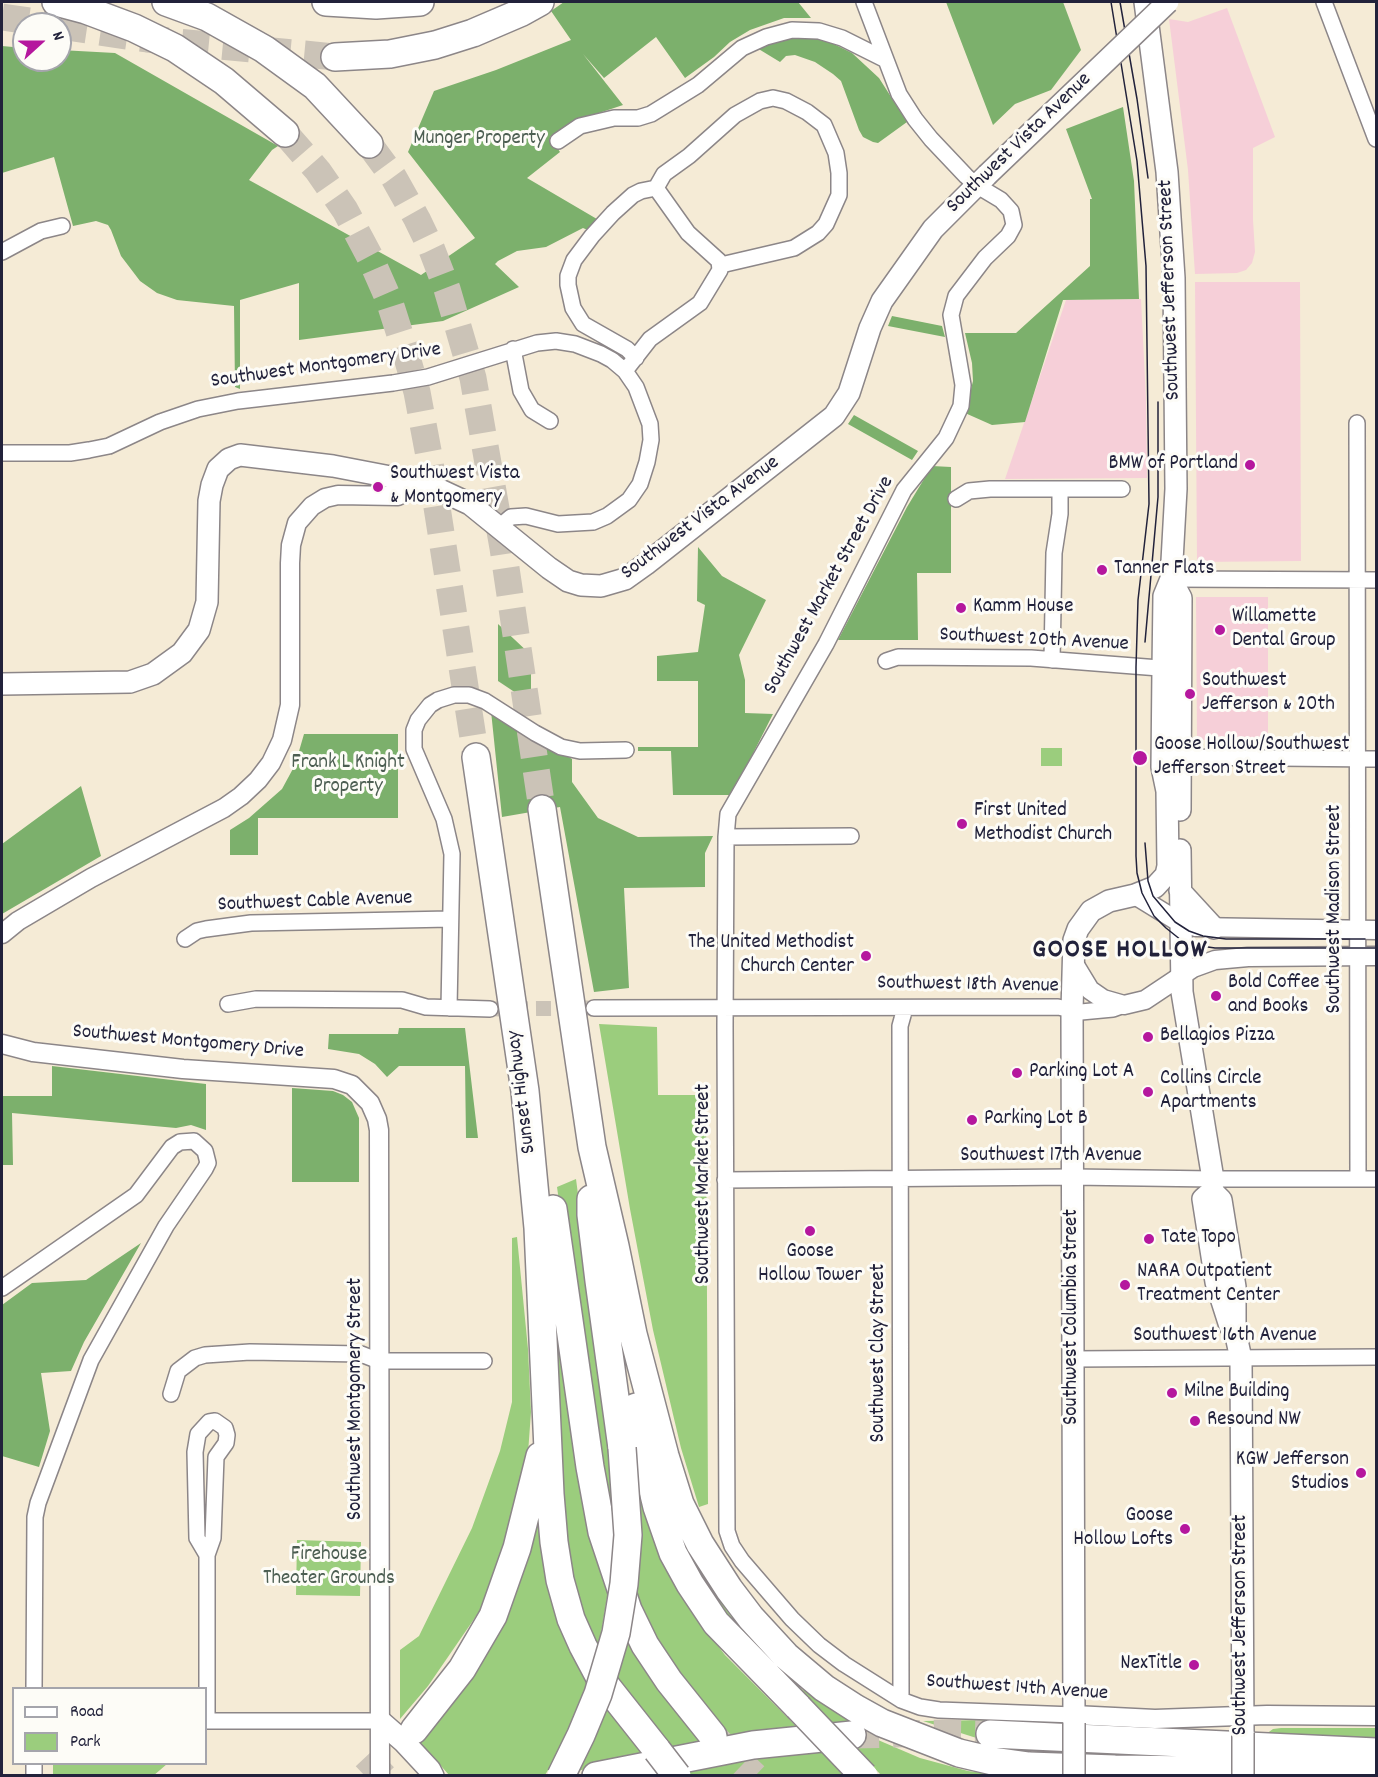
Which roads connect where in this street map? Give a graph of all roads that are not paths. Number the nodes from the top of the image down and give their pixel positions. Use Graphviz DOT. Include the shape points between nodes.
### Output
graph roads {
  1 [pos="56,2"];
  2 [pos="166,2"];
  3 [pos="326,2"];
  4 [pos="420,2"];
  5 [pos="540,2"];
  6 [pos="864,2"];
  7 [pos="1145,2"];
  8 [pos="1168,2"];
  9 [pos="1324,2"];
  10 [pos="335,57"];
  11 [pos="884,59"];
  12 [pos="1373,118"];
  13 [pos="285,133"];
  14 [pos="1377,139"];
  15 [pos="558,141"];
  16 [pos="369,144"];
  17 [pos="981,180"];
  18 [pos="656,188"];
  19 [pos="62,225"];
  20 [pos="2,252"];
  21 [pos="721,265"];
  22 [pos="513,349"];
  23 [pos="636,357"];
  24 [pos="625,371"];
  25 [pos="550,421"];
  26 [pos="1357,423"];
  27 [pos="2,453"];
  28 [pos="414,480"];
  29 [pos="1060,489"];
  30 [pos="1122,489"];
  31 [pos="956,499"];
  32 [pos="499,526"];
  33 [pos="1171,579"];
  34 [pos="1358,580"];
  35 [pos="1377,580"];
  36 [pos="1052,660"];
  37 [pos="886,661"];
  38 [pos="1172,669"];
  39 [pos="2,684"];
  40 [pos="626,750"];
  41 [pos="476,757"];
  42 [pos="1181,757"];
  43 [pos="1357,759"];
  44 [pos="1377,759"];
  45 [pos="542,809"];
  46 [pos="851,836"];
  47 [pos="726,837"];
  48 [pos="1180,891"];
  49 [pos="1135,895"];
  50 [pos="450,919"];
  51 [pos="1181,922"];
  52 [pos="1214,928"];
  53 [pos="1356,930"];
  54 [pos="1377,930"];
  55 [pos="2,934"];
  56 [pos="185,939"];
  57 [pos="1356,956"];
  58 [pos="1377,956"];
  59 [pos="1073,962"];
  60 [pos="1181,975"];
  61 [pos="228,1004"];
  62 [pos="1124,1005"];
  63 [pos="725,1007"];
  64 [pos="449,1008"];
  65 [pos="594,1008"];
  66 [pos="905,1008"];
  67 [pos="490,1009"];
  68 [pos="1072,1010"];
  69 [pos="2,1044"];
  70 [pos="525,1091"];
  71 [pos="365,1097"];
  72 [pos="592,1147"];
  73 [pos="1072,1177"];
  74 [pos="901,1178"];
  75 [pos="1358,1179"];
  76 [pos="1377,1179"];
  77 [pos="725,1180"];
  78 [pos="1212,1185"];
  79 [pos="2,1288"];
  80 [pos="633,1334"];
  81 [pos="1377,1357"];
  82 [pos="1073,1359"];
  83 [pos="1241,1359"];
  84 [pos="379,1361"];
  85 [pos="484,1361"];
  86 [pos="171,1394"];
  87 [pos="546,1429"];
  88 [pos="727,1531"];
  89 [pos="207,1555"];
  90 [pos="34,1687"];
  91 [pos="206,1687"];
  92 [pos="900,1700"];
  93 [pos="1377,1716"];
  94 [pos="1074,1719"];
  95 [pos="207,1721"];
  96 [pos="380,1721"];
  97 [pos="1243,1725"];
  98 [pos="414,1730"];
  99 [pos="990,1734"];
  100 [pos="852,1735"];
  101 [pos="712,1736"];
  102 [pos="1377,1752"];
  103 [pos="1377,1774"];
  104 [pos="380,1776"];
  105 [pos="433,1776"];
  106 [pos="561,1776"];
  107 [pos="596,1776"];
  108 [pos="677,1776"];
  109 [pos="864,1776"];
  110 [pos="1074,1776"];
  111 [pos="1243,1776"];
  1 -- 13 [label="highway" via="124,25 175,48 224,81"];
  2 -- 16 [label="highway" via="207,17 264,49 315,86"];
  3 -- 4 [label="highway"];
  5 -- 10 [label="highway" via="473,33 435,45 390,54"];
  6 -- 11 [label="street, Southwest Market Street Drive"];
  7 -- 33 [label="main road, Southwest Jefferson Street" via="1167,172 1174,278 1177,449"];
  8 -- 17 [label="main road, Southwest Vista Avenue, bridge"];
  9 -- 12 [label="street"];
  11 -- 15 [label="street" via="819,31 792,30 766,36 742,48 698,85 651,114 580,126"];
  11 -- 17 [label="street, Southwest Market Street Drive" via="899,94 931,139"];
  12 -- 14 [label="street"];
  17 -- 32 [label="main road, Southwest Vista Avenue" via="933,229 882,301 849,393 834,416 633,574 601,586 568,581"];
  17 -- 47 [label="street, Southwest Market Street Drive" via="1011,211 1014,225 956,296 951,315 962,370 961,405 946,438 904,490 826,644 732,805"];
  18 -- 21 [label="street" via="680,224"];
  18 -- 21 [label="street" via="664,174 760,100 786,101 824,125 836,153 840,179 839,195 826,224 794,248"];
  18 -- 23 [label="street" via="633,195 614,213 591,236 568,276 573,308 583,324"];
  19 -- 20 [label="street" via="41,231"];
  21 -- 23 [label="street" via="700,303 650,339"];
  22 -- 24 [label="street, Southwest Montgomery Drive" via="556,341 575,344 601,354"];
  22 -- 25 [label="street" via="521,391 532,410"];
  22 -- 27 [label="street, Southwest Montgomery Drive" via="428,377 198,409 109,446 70,453"];
  23 -- 24 [label="street"];
  24 -- 32 [label="street, Southwest Montgomery Drive" via="645,408 651,440 640,484 629,500 593,522 558,524 526,516 511,517"];
  26 -- 34 [label="street, Southwest Madison Street"];
  28 -- 32 [label="main road, Southwest Vista Avenue" via="470,504"];
  28 -- 39 [label="main road, Southwest Vista Avenue" via="255,455 236,456 218,469 212,485 207,602 199,630 182,652 153,674 129,682"];
  28 -- 55 [label="street" via="407,490 394,496 325,498 297,523 290,563 290,705 282,740 258,780 224,808 91,878"];
  29 -- 30 [label="street"];
  29 -- 31 [label="street" via="969,491"];
  29 -- 36 [label="street" via="1054,553"];
  33 -- 34 [label="street"];
  33 -- 38 [label="main road, Southwest Jefferson Street" via="1180,598"];
  34 -- 35 [label="street"];
  34 -- 43 [label="street, Southwest Madison Street"];
  36 -- 37 [label="street, Southwest 20th Avenue" via="898,657"];
  36 -- 38 [label="street, Southwest 20th Avenue"];
  38 -- 42 [label="main road, Southwest Jefferson Street"];
  38 -- 49 [label="main road, Southwest Jefferson Street" via="1162,767 1167,791 1168,866 1166,875 1155,887"];
  40 -- 50 [label="street" via="561,747 469,695 446,697 430,705 414,730 414,749 450,841"];
  41 -- 70 [label="highway, Sunset Highway"];
  42 -- 43 [label="street"];
  42 -- 48 [label="main road, Southwest Jefferson Street"];
  43 -- 44 [label="street"];
  43 -- 53 [label="street, Southwest Madison Street"];
  45 -- 72 [label="highway"];
  46 -- 47 [label="street"];
  47 -- 63 [label="street, Southwest Market Street"];
  48 -- 51 [label="main road, Southwest Jefferson Street"];
  48 -- 52 [label="main road"];
  49 -- 51 [label="street"];
  49 -- 59 [label="main road, Southwest Columbia Street" via="1109,901 1091,911 1074,940"];
  50 -- 56 [label="street, Southwest Cable Avenue" via="251,923 197,931"];
  50 -- 64 [label="street"];
  51 -- 52 [label="street"];
  51 -- 60 [label="main road, Southwest Jefferson Street"];
  52 -- 53 [label="street"];
  53 -- 54 [label="street"];
  53 -- 57 [label="street, Southwest Madison Street"];
  57 -- 58 [label="street, Southwest 18th Avenue"];
  57 -- 60 [label="street, Southwest 18th Avenue" via="1215,960"];
  57 -- 75 [label="street, Southwest Madison Street"];
  59 -- 62 [label="street, Southwest 18th Avenue" via="1090,990"];
  59 -- 68 [label="main road, Southwest Columbia Street"];
  60 -- 62 [label="street, Southwest 18th Avenue" via="1144,1000"];
  60 -- 78 [label="main road, Southwest Jefferson Street"];
  61 -- 64 [label="street" via="256,999 402,1000"];
  62 -- 68 [label="street, Southwest 18th Avenue" via="1104,1011"];
  63 -- 65 [label="street, Southwest 18th Avenue"];
  63 -- 66 [label="street, Southwest 18th Avenue"];
  63 -- 77 [label="street, Southwest Market Street"];
  64 -- 67 [label="street"];
  66 -- 68 [label="street, Southwest 18th Avenue"];
  66 -- 74 [label="street, Southwest Clay Street" via="900,1026"];
  68 -- 73 [label="main road, Southwest Columbia Street"];
  69 -- 71 [label="street, Southwest Montgomery Drive" via="33,1052 183,1069 323,1077 344,1082"];
  70 -- 87 [label="highway, Sunset Highway" via="538,1228"];
  70 -- 101 [label="highway" via="541,1133 602,1532 628,1610 645,1645"];
  71 -- 84 [label="street, Southwest Montgomery Street" via="379,1130"];
  72 -- 80 [label="highway"];
  72 -- 106 [label="highway, bridge" via="591,1215 622,1448 628,1535 616,1633 598,1694"];
  73 -- 74 [label="street, Southwest 17th Avenue"];
  73 -- 78 [label="street, Southwest 17th Avenue"];
  73 -- 82 [label="main road, Southwest Columbia Street"];
  74 -- 77 [label="street, Southwest 17th Avenue"];
  74 -- 92 [label="street, Southwest Clay Street"];
  75 -- 76 [label="street, Southwest 17th Avenue"];
  75 -- 78 [label="street, Southwest 17th Avenue"];
  77 -- 88 [label="street, Southwest Market Street"];
  78 -- 83 [label="main road, Southwest Jefferson Street" via="1203,1199 1216,1282"];
  79 -- 90 [label="street" via="136,1195 180,1142 194,1141 205,1151 205,1169 166,1226 86,1371 35,1517"];
  80 -- 103 [label="highway" via="665,1456 700,1544 751,1618 786,1656 855,1708 882,1723 959,1753 1029,1766"];
  80 -- 109 [label="highway, bridge" via="631,1379 642,1445 673,1553 716,1623"];
  81 -- 83 [label="street, Southwest 16th Avenue"];
  82 -- 83 [label="street, Southwest 16th Avenue"];
  82 -- 94 [label="main road, Southwest Columbia Street"];
  83 -- 97 [label="main road, Southwest Jefferson Street"];
  84 -- 85 [label="street"];
  84 -- 86 [label="street" via="361,1354 250,1352 200,1356 178,1371"];
  84 -- 96 [label="street, Southwest Montgomery Street"];
  87 -- 98 [label="highway" via="517,1548 493,1616 462,1669"];
  87 -- 108 [label="highway, bridge" via="554,1542 571,1619 600,1678"];
  88 -- 92 [label="street, Southwest 14th Avenue" via="742,1561 792,1619 844,1664"];
  89 -- 89 [label="street" via="213,1538 216,1457 227,1435 225,1428 215,1421 198,1434 195,1452 197,1538"];
  89 -- 91 [label="street"];
  92 -- 94 [label="street, Southwest 14th Avenue" via="939,1710"];
  93 -- 97 [label="street, Southwest 14th Avenue"];
  94 -- 97 [label="street, Southwest 14th Avenue"];
  94 -- 110 [label="main road, Southwest Columbia Street, bridge"];
  95 -- 96 [label="street"];
  96 -- 104 [label="street, Southwest Montgomery Street"];
  96 -- 105 [label="main road"];
  97 -- 111 [label="main road, Southwest Jefferson Street, bridge"];
  99 -- 102 [label="highway"];
  100 -- 107 [label="highway" via="742,1747"];
}
